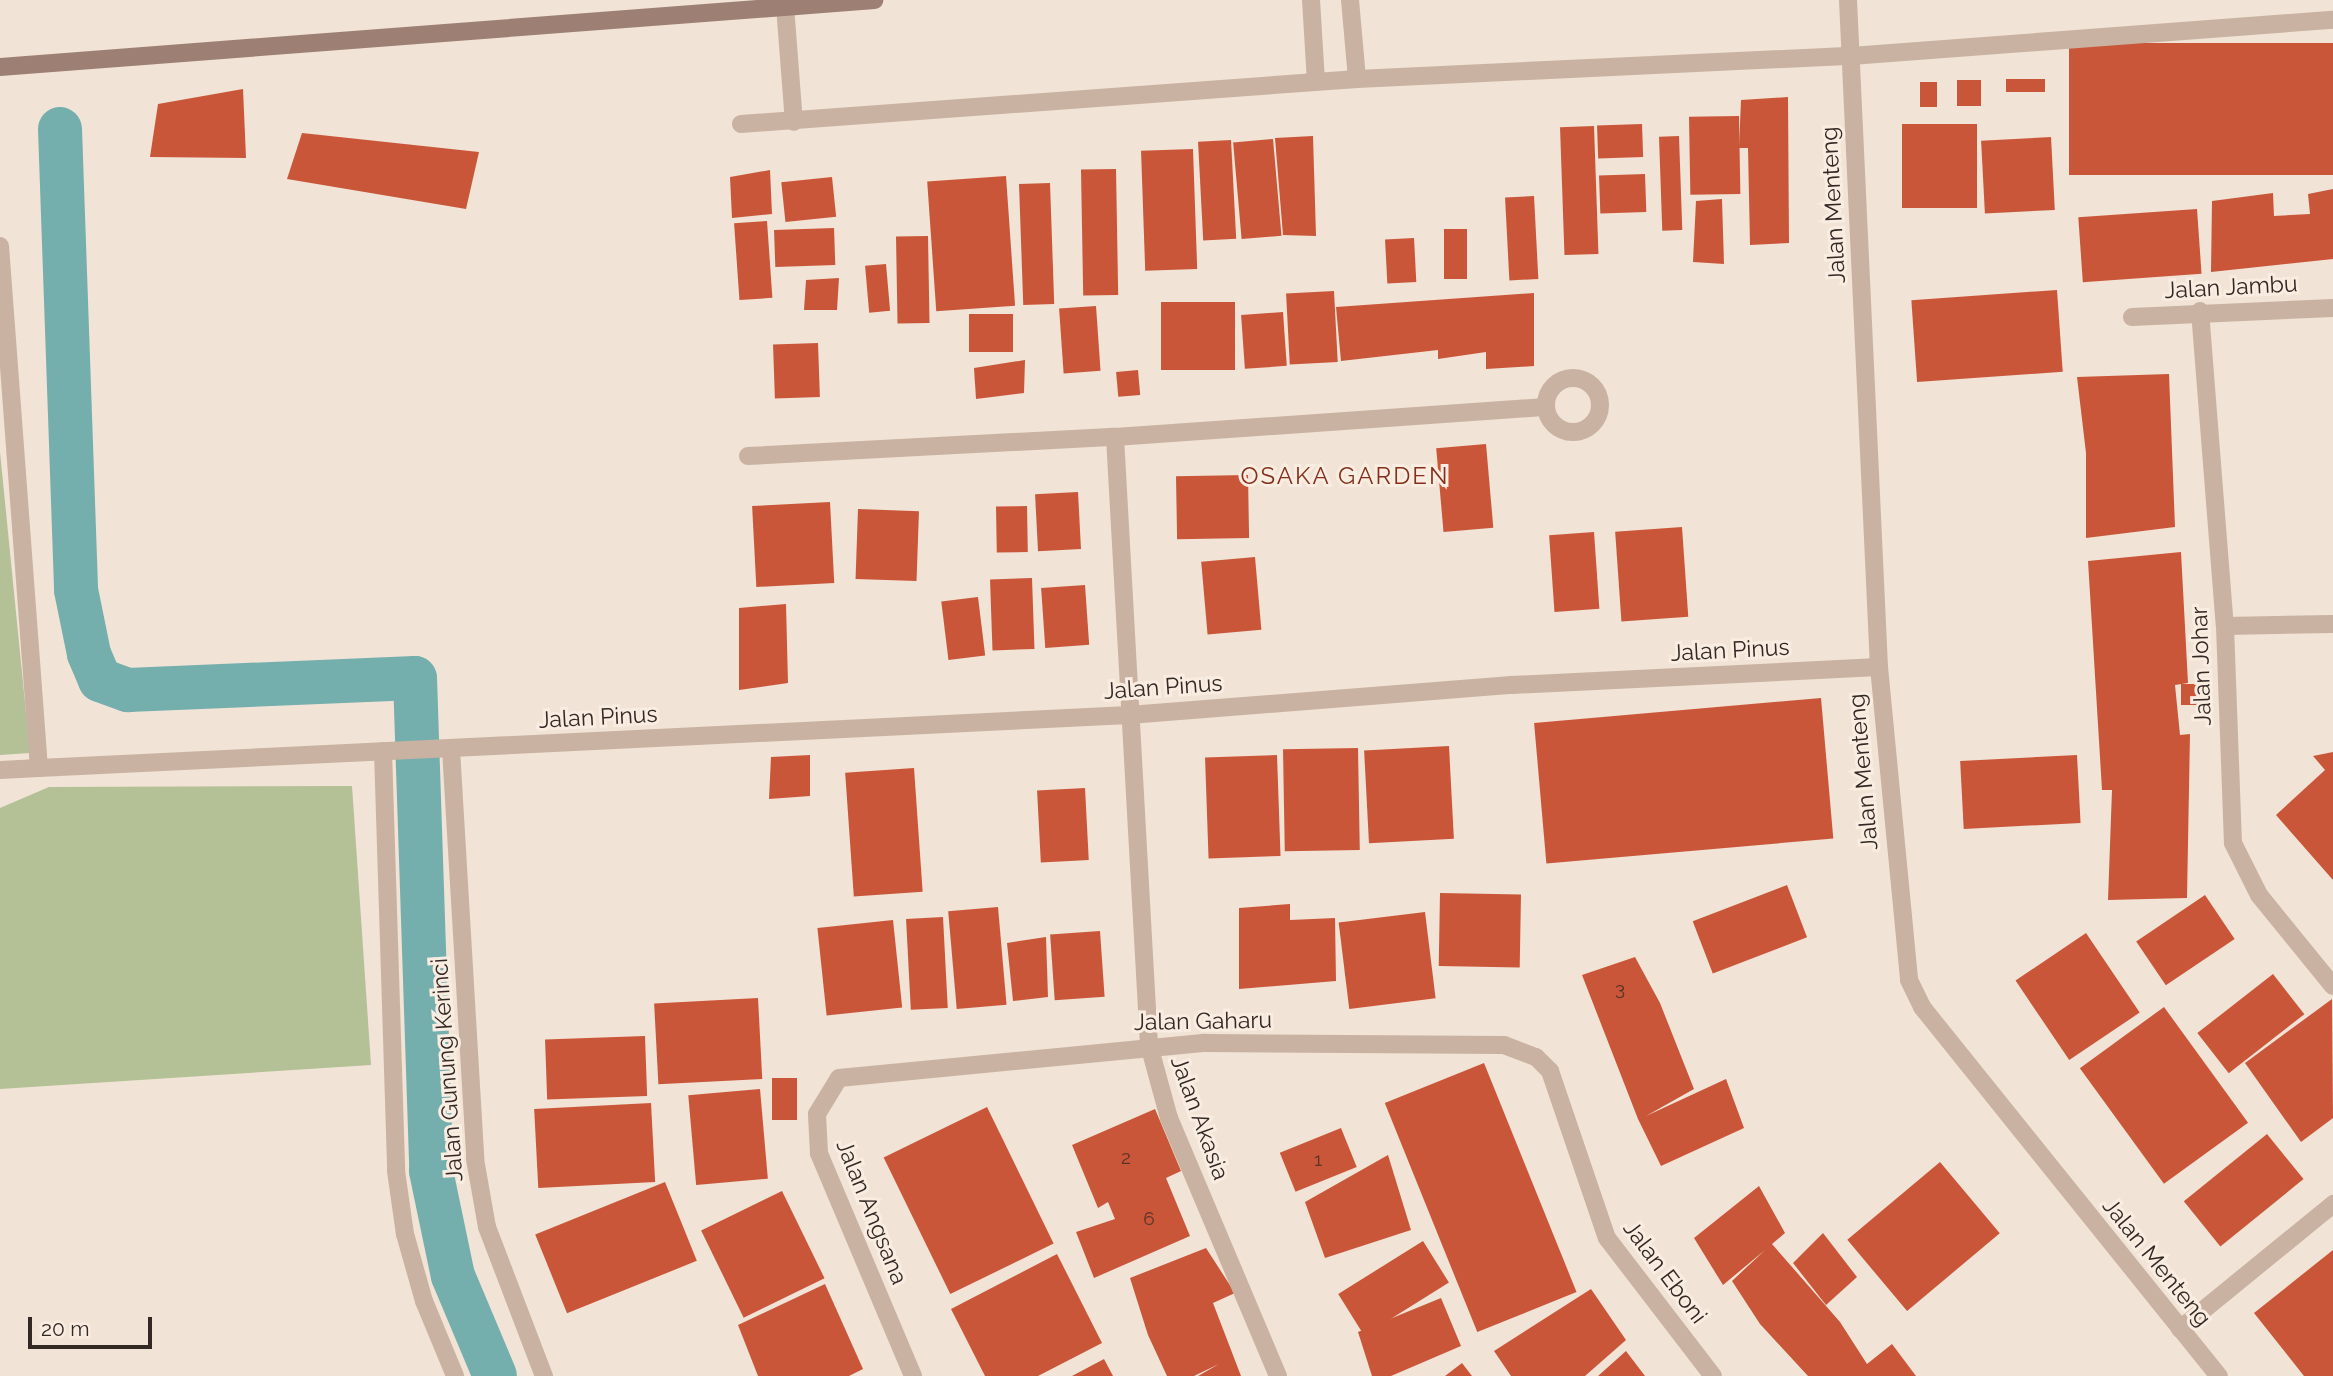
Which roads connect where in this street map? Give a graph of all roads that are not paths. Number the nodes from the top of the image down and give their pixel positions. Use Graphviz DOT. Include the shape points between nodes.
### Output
graph roads {
  1 [pos="874,0"];
  2 [pos="1311,0"];
  3 [pos="1350,0"];
  4 [pos="1848,0"];
  5 [pos="785,6"];
  6 [pos="2333,20"];
  7 [pos="1851,56"];
  8 [pos="0,67"];
  9 [pos="1357,79"];
  10 [pos="1316,82"];
  11 [pos="794,121"];
  12 [pos="741,124"];
  13 [pos="0,246"];
  14 [pos="2333,308"];
  15 [pos="2200,311"];
  16 [pos="2132,317"];
  17 [pos="1546,407"];
  18 [pos="1115,437"];
  19 [pos="748,456"];
  20 [pos="2333,624"];
  21 [pos="2225,626"];
  22 [pos="1879,667"];
  23 [pos="1129,715"];
  24 [pos="445,749"];
  25 [pos="389,751"];
  26 [pos="39,768"];
  27 [pos="0,770"];
  28 [pos="2333,986"];
  29 [pos="1149,1045"];
  30 [pos="1550,1072"];
  31 [pos="849,1074"];
  32 [pos="2333,1204"];
  33 [pos="2180,1329"];
  34 [pos="454,1376"];
  35 [pos="544,1376"];
  36 [pos="913,1376"];
  37 [pos="1279,1376"];
  38 [pos="1713,1376"];
  39 [pos="2219,1376"];
  1 -- 5 [label="main road"];
  2 -- 10 [label="street"];
  3 -- 9 [label="street"];
  4 -- 7 [label="street"];
  5 -- 8 [label="main road"];
  5 -- 11 [label="street"];
  6 -- 7 [label="street"];
  7 -- 9 [label="street"];
  7 -- 22 [label="street, Jalan Menteng"];
  9 -- 10 [label="street"];
  10 -- 11 [label="street"];
  11 -- 12 [label="street"];
  13 -- 26 [label="street"];
  14 -- 15 [label="street, Jalan Jambu"];
  15 -- 16 [label="street, Jalan Jambu"];
  15 -- 21 [label="street, Jalan Johar"];
  17 -- 18 [label="street"];
  18 -- 19 [label="street"];
  18 -- 23 [label="street, Jalan Akasia"];
  20 -- 21 [label="street"];
  21 -- 28 [label="street, Jalan Johar" via="2231,832 2238,862"];
  22 -- 23 [label="street, Jalan Pinus" via="1512,685"];
  22 -- 33 [label="street, Jalan Menteng" via="1900,930 1916,997"];
  23 -- 24 [label="street, Jalan Pinus"];
  23 -- 29 [label="street, Jalan Akasia"];
  24 -- 25 [label="street, Jalan Pinus"];
  24 -- 35 [label="street, Jalan Gunung Kerinci" via="475,1159 487,1227"];
  25 -- 26 [label="street, Jalan Pinus"];
  25 -- 34 [label="street" via="396,1171 405,1234 424,1301"];
  26 -- 27 [label="street, Jalan Pinus"];
  29 -- 30 [label="street, Jalan Gaharu" via="1504,1045 1523,1049"];
  29 -- 31 [label="street, Jalan Gaharu"];
  29 -- 37 [label="street, Jalan Akasia" via="1169,1118"];
  30 -- 38 [label="street, Jalan Eboni" via="1607,1238"];
  31 -- 36 [label="street, Jalan Angsana" via="839,1078 822,1102 817,1142"];
  32 -- 33 [label="street"];
  33 -- 39 [label="street, Jalan Menteng"];
}
